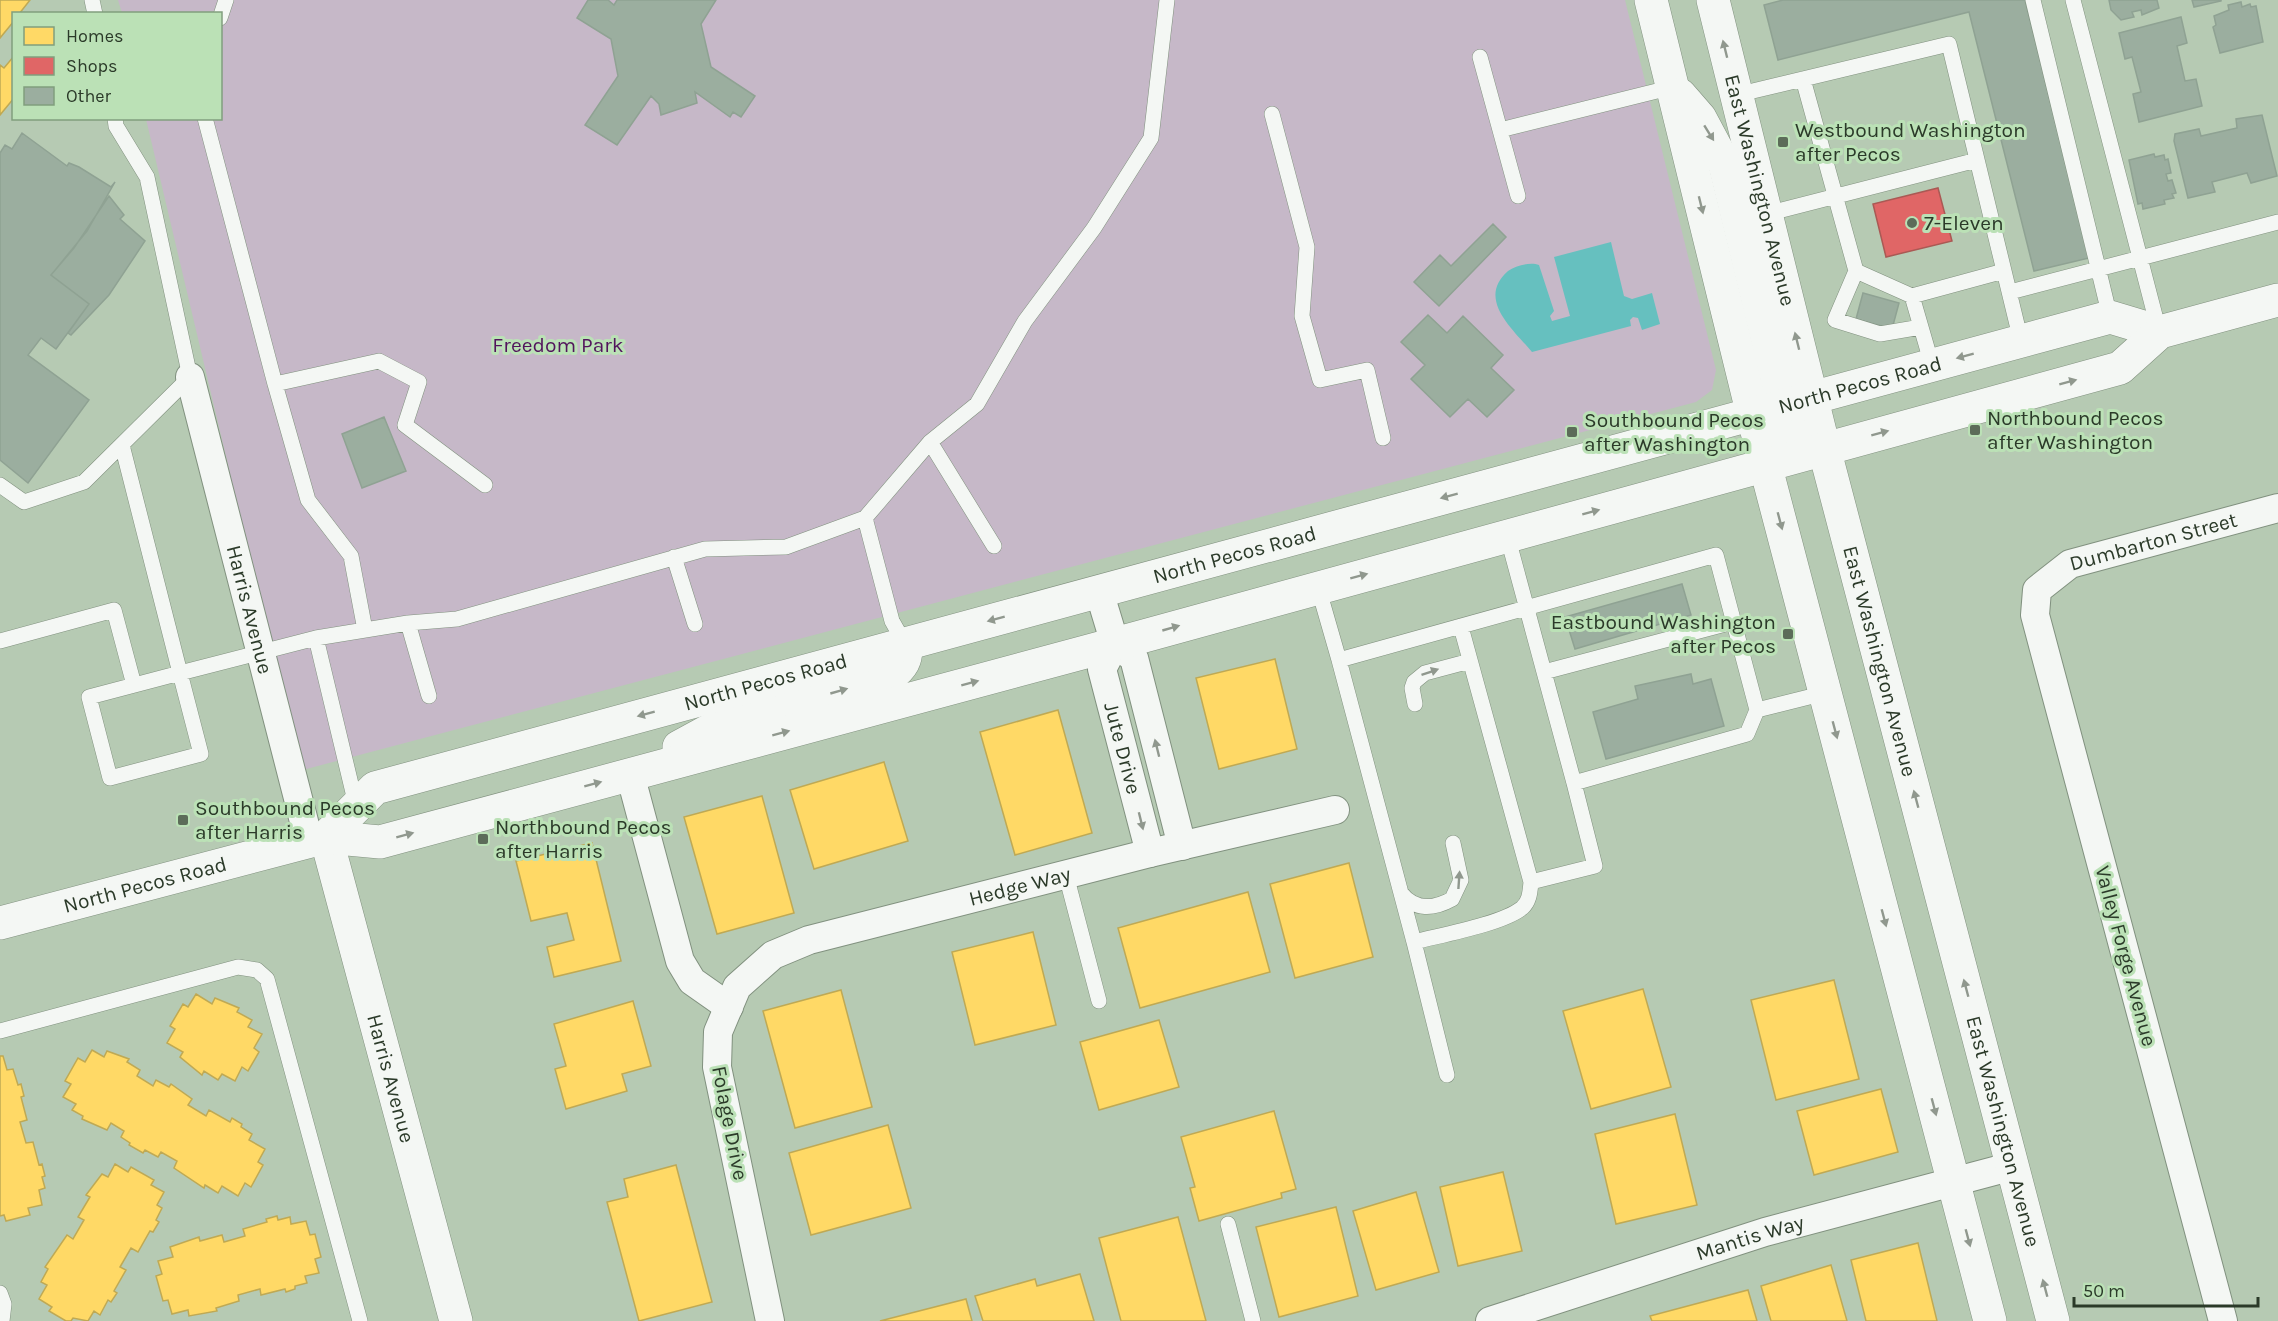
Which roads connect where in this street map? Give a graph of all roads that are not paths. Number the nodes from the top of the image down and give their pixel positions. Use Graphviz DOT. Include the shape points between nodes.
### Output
graph roads {
  1 [pos="1167,0"];
  2 [pos="1651,0"];
  3 [pos="2033,0"];
  4 [pos="2073,0"];
  5 [pos="1718,1"];
  6 [pos="1480,57"];
  7 [pos="1803,79"];
  8 [pos="1672,87"];
  9 [pos="1736,95"];
  10 [pos="1272,114"];
  11 [pos="115,120"];
  12 [pos="206,120"];
  13 [pos="1500,130"];
  14 [pos="1977,159"];
  15 [pos="1518,196"];
  16 [pos="1835,196"];
  17 [pos="1766,214"];
  18 [pos="2278,222"];
  19 [pos="2140,256"];
  20 [pos="2099,269"];
  21 [pos="1856,271"];
  22 [pos="2004,271"];
  23 [pos="2010,292"];
  24 [pos="1912,296"];
  25 [pos="2278,300"];
  26 [pos="2110,317"];
  27 [pos="1921,327"];
  28 [pos="2160,332"];
  29 [pos="2021,341"];
  30 [pos="1932,365"];
  31 [pos="190,377"];
  32 [pos="274,384"];
  33 [pos="1797,401"];
  34 [pos="1752,414"];
  35 [pos="1383,438"];
  36 [pos="930,442"];
  37 [pos="122,444"];
  38 [pos="1810,452"];
  39 [pos="1765,464"];
  40 [pos="0,485"];
  41 [pos="484,485"];
  42 [pos="2278,508"];
  43 [pos="865,518"];
  44 [pos="1507,535"];
  45 [pos="994,546"];
  46 [pos="674,557"];
  47 [pos="1318,587"];
  48 [pos="2037,590"];
  49 [pos="1099,591"];
  50 [pos="1527,608"];
  51 [pos="1734,622"];
  52 [pos="408,623"];
  53 [pos="695,624"];
  54 [pos="1461,627"];
  55 [pos="365,630"];
  56 [pos="316,638"];
  57 [pos="0,641"];
  58 [pos="906,644"];
  59 [pos="1115,644"];
  60 [pos="261,652"];
  61 [pos="1339,660"];
  62 [pos="1470,661"];
  63 [pos="1544,672"];
  64 [pos="180,674"];
  65 [pos="134,685"];
  66 [pos="1825,693"];
  67 [pos="429,696"];
  68 [pos="1415,704"];
  69 [pos="1756,710"];
  70 [pos="630,774"];
  71 [pos="1574,783"];
  72 [pos="356,805"];
  73 [pos="1335,810"];
  74 [pos="318,839"];
  75 [pos="1453,843"];
  76 [pos="1182,846"];
  77 [pos="1150,853"];
  78 [pos="1066,875"];
  79 [pos="1531,882"];
  80 [pos="1401,893"];
  81 [pos="0,923"];
  82 [pos="1414,942"];
  83 [pos="1099,1001"];
  84 [pos="729,1006"];
  85 [pos="0,1031"];
  86 [pos="1447,1075"];
  87 [pos="2013,1166"];
  88 [pos="1953,1182"];
  89 [pos="1228,1224"];
  90 [pos="0,1293"];
  91 [pos="2,1321"];
  92 [pos="360,1321"];
  93 [pos="456,1321"];
  94 [pos="770,1321"];
  95 [pos="1253,1321"];
  96 [pos="1490,1321"];
  97 [pos="1990,1321"];
  98 [pos="2054,1321"];
  99 [pos="2223,1321"];
  1 -- 36 [label="lane" via="1151,138 1094,228 1024,321 977,404"];
  2 -- 8 [label="main road"];
  3 -- 20 [label="lane"];
  4 -- 19 [label="lane"];
  9 -- 5 [label="main road, East Washington Avenue, one-way"];
  6 -- 13 [label="lane"];
  7 -- 9 [label="lane"];
  7 -- 14 [label="lane" via="1949,44"];
  7 -- 16 [label="lane"];
  8 -- 13 [label="lane"];
  8 -- 33 [label="main road, one-way" via="1700,118 1725,165"];
  8 -- 34 [label="main road, one-way"];
  9 -- 17 [label="main road, East Washington Avenue"];
  10 -- 35 [label="lane" via="1307,247 1302,316 1320,380 1366,370"];
  11 -- 31 [label="lane" via="147,177"];
  12 -- 32 [label="lane"];
  13 -- 15 [label="lane"];
  14 -- 16 [label="lane"];
  14 -- 22 [label="lane"];
  16 -- 17 [label="lane"];
  16 -- 21 [label="lane"];
  33 -- 17 [label="main road, East Washington Avenue, one-way"];
  18 -- 19 [label="lane"];
  19 -- 20 [label="lane"];
  19 -- 28 [label="lane"];
  20 -- 23 [label="lane"];
  20 -- 26 [label="lane"];
  21 -- 24 [label="lane"];
  21 -- 27 [label="lane" via="1835,320 1880,334"];
  22 -- 23 [label="lane"];
  22 -- 24 [label="lane"];
  23 -- 29 [label="lane"];
  24 -- 27 [label="lane"];
  25 -- 28 [label="main road, North Pecos Road"];
  26 -- 28 [label="main road"];
  26 -- 29 [label="main road, North Pecos Road"];
  27 -- 30 [label="lane"];
  38 -- 28 [label="main road, North Pecos Road, one-way" via="2120,368"];
  29 -- 30 [label="main road, North Pecos Road, one-way"];
  30 -- 33 [label="main road, North Pecos Road"];
  31 -- 37 [label="lane"];
  31 -- 60 [label="street, Harris Avenue"];
  32 -- 41 [label="lane" via="379,361 419,382 405,425"];
  32 -- 55 [label="lane" via="308,500 351,556"];
  33 -- 34 [label="main road, North Pecos Road"];
  33 -- 38 [label="main road, East Washington Avenue"];
  34 -- 39 [label="main road"];
  34 -- 49 [label="main road, North Pecos Road, one-way"];
  36 -- 43 [label="lane"];
  36 -- 45 [label="lane"];
  37 -- 40 [label="lane" via="84,482 24,502"];
  37 -- 64 [label="lane"];
  38 -- 39 [label="main road, North Pecos Road"];
  87 -- 38 [label="main road, East Washington Avenue, one-way"];
  44 -- 39 [label="main road, North Pecos Road, one-way"];
  39 -- 66 [label="main road, one-way"];
  42 -- 48 [label="street, Dumbarton Street" via="2070,564"];
  43 -- 46 [label="lane" via="786,547 705,549"];
  43 -- 58 [label="lane" via="892,621"];
  47 -- 44 [label="main road, North Pecos Road, one-way"];
  44 -- 50 [label="lane"];
  46 -- 52 [label="lane" via="456,619"];
  46 -- 53 [label="lane"];
  59 -- 47 [label="main road, North Pecos Road, one-way"];
  47 -- 61 [label="lane"];
  48 -- 99 [label="street, Valley Forge Avenue" via="2035,615"];
  49 -- 58 [label="main road, North Pecos Road, one-way"];
  49 -- 59 [label="street, Jute Drive"];
  50 -- 51 [label="lane" via="1716,555"];
  50 -- 54 [label="lane"];
  50 -- 63 [label="lane"];
  51 -- 63 [label="lane"];
  51 -- 69 [label="lane"];
  52 -- 55 [label="lane"];
  52 -- 67 [label="lane"];
  54 -- 61 [label="lane"];
  54 -- 62 [label="lane"];
  55 -- 56 [label="lane"];
  56 -- 60 [label="lane"];
  56 -- 72 [label="lane"];
  57 -- 65 [label="lane" via="114,610"];
  70 -- 58 [label="main road, one-way" via="725,722 890,676 903,665"];
  58 -- 72 [label="main road, North Pecos Road, one-way" via="375,788"];
  70 -- 59 [label="main road, North Pecos Road, one-way"];
  76 -- 59 [label="street, Jute Drive, one-way" via="1134,658"];
  59 -- 77 [label="street, Jute Drive, one-way" via="1102,669"];
  60 -- 64 [label="lane"];
  60 -- 74 [label="street, Harris Avenue"];
  61 -- 80 [label="lane"];
  68 -- 62 [label="lane, one-way" via="1412,688 1420,676"];
  62 -- 79 [label="lane"];
  63 -- 71 [label="lane"];
  64 -- 65 [label="lane"];
  64 -- 65 [label="lane" via="201,754 110,778 89,697"];
  66 -- 69 [label="lane"];
  66 -- 88 [label="main road, one-way"];
  69 -- 71 [label="lane" via="1747,734"];
  74 -- 70 [label="main road, North Pecos Road, one-way" via="380,842"];
  70 -- 84 [label="street" via="680,962 693,981"];
  71 -- 79 [label="lane" via="1595,867"];
  72 -- 74 [label="main road, North Pecos Road"];
  73 -- 76 [label="street, Hedge Way"];
  74 -- 81 [label="main road, North Pecos Road"];
  74 -- 93 [label="main road, Harris Avenue"];
  80 -- 75 [label="lane, one-way" via="1419,907 1452,899 1461,880"];
  76 -- 77 [label="street, Hedge Way"];
  77 -- 78 [label="street, Hedge Way"];
  78 -- 83 [label="lane"];
  78 -- 84 [label="street, Hedge Way" via="809,940 773,955 737,987"];
  79 -- 82 [label="lane" via="1529,898 1522,908 1496,920"];
  80 -- 82 [label="lane"];
  82 -- 86 [label="lane"];
  84 -- 94 [label="street, Folage Drive" via="718,1032 717,1067"];
  85 -- 92 [label="lane" via="238,967 257,970 267,979"];
  87 -- 88 [label="street, Mantis Way"];
  98 -- 87 [label="main road, East Washington Avenue, one-way"];
  88 -- 96 [label="street, Mantis Way" via="1765,1232"];
  88 -- 97 [label="main road, one-way"];
  89 -- 95 [label="lane"];
  90 -- 91 [label="lane" via="4,1304"];
}
